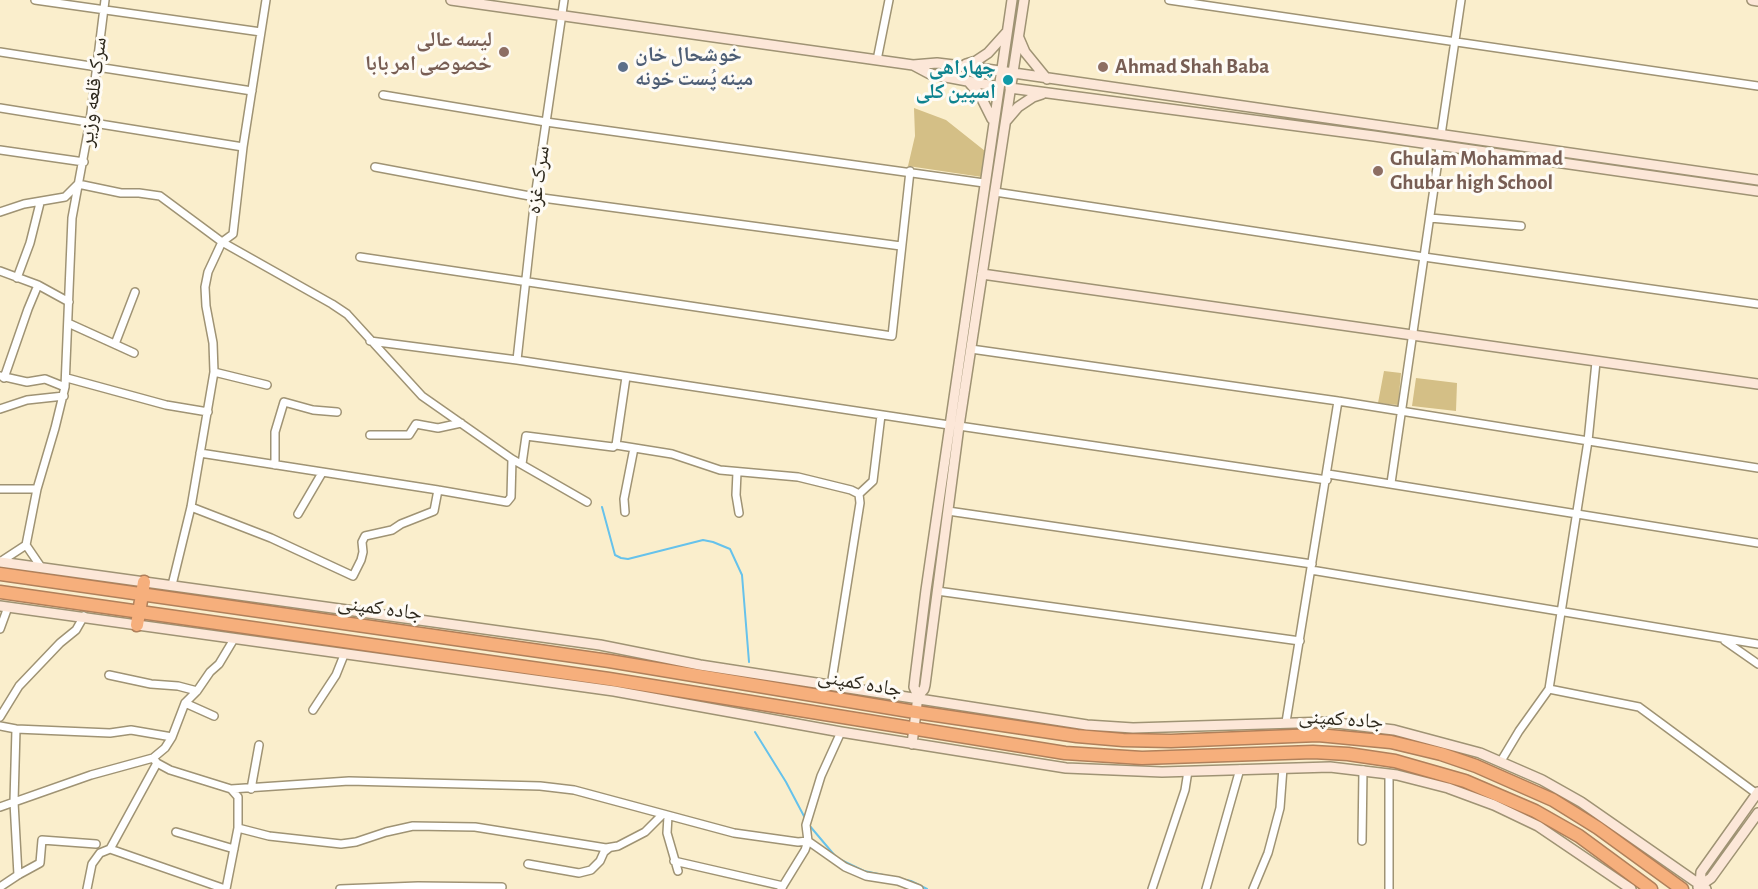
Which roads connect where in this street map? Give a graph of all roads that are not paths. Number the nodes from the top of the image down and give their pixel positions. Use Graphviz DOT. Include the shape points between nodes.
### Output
graph roads {
  1 [pos="35,0"];
  2 [pos="105,0"];
  3 [pos="266,0"];
  4 [pos="451,0"];
  5 [pos="564,0"];
  6 [pos="889,0"];
  7 [pos="1012,0"];
  8 [pos="1024,0"];
  9 [pos="1169,0"];
  10 [pos="1461,0"];
  11 [pos="1752,0"];
  12 [pos="1758,1"];
  13 [pos="103,10"];
  14 [pos="562,16"];
  15 [pos="1008,31"];
  16 [pos="261,32"];
  17 [pos="1019,38"];
  18 [pos="1456,40"];
  19 [pos="0,52"];
  20 [pos="877,60"];
  21 [pos="97,65"];
  22 [pos="913,65"];
  23 [pos="961,66"];
  24 [pos="1001,71"];
  25 [pos="1013,73"];
  26 [pos="1047,79"];
  27 [pos="968,81"];
  28 [pos="1758,86"];
  29 [pos="999,87"];
  30 [pos="1010,88"];
  31 [pos="252,91"];
  32 [pos="1047,93"];
  33 [pos="383,95"];
  34 [pos="0,108"];
  35 [pos="90,122"];
  36 [pos="546,122"];
  37 [pos="1005,122"];
  38 [pos="993,124"];
  39 [pos="1376,126"];
  40 [pos="1441,135"];
  41 [pos="1374,136"];
  42 [pos="1520,146"];
  43 [pos="243,147"];
  44 [pos="1440,147"];
  45 [pos="0,150"];
  46 [pos="1519,157"];
  47 [pos="84,162"];
  48 [pos="375,167"];
  49 [pos="910,171"];
  50 [pos="1758,180"];
  51 [pos="984,183"];
  52 [pos="78,184"];
  53 [pos="1758,191"];
  54 [pos="995,192"];
  55 [pos="535,197"];
  56 [pos="40,202"];
  57 [pos="0,212"];
  58 [pos="1430,218"];
  59 [pos="1521,226"];
  60 [pos="222,242"];
  61 [pos="901,246"];
  62 [pos="360,257"];
  63 [pos="1424,257"];
  64 [pos="0,271"];
  65 [pos="982,274"];
  66 [pos="17,278"];
  67 [pos="526,281"];
  68 [pos="38,285"];
  69 [pos="135,292"];
  70 [pos="69,302"];
  71 [pos="1758,304"];
  72 [pos="68,323"];
  73 [pos="1412,335"];
  74 [pos="370,341"];
  75 [pos="115,344"];
  76 [pos="971,349"];
  77 [pos="134,353"];
  78 [pos="517,360"];
  79 [pos="1596,362"];
  80 [pos="957,367"];
  81 [pos="968,369"];
  82 [pos="214,372"];
  83 [pos="2,377"];
  84 [pos="626,377"];
  85 [pos="67,378"];
  86 [pos="1758,384"];
  87 [pos="267,385"];
  88 [pos="65,387"];
  89 [pos="64,396"];
  90 [pos="1338,401"];
  91 [pos="0,409"];
  92 [pos="207,411"];
  93 [pos="1401,411"];
  94 [pos="337,412"];
  95 [pos="881,415"];
  96 [pos="461,423"];
  97 [pos="949,424"];
  98 [pos="959,426"];
  99 [pos="370,435"];
  100 [pos="1588,441"];
  101 [pos="616,446"];
  102 [pos="634,448"];
  103 [pos="200,453"];
  104 [pos="512,459"];
  105 [pos="522,464"];
  106 [pos="275,465"];
  107 [pos="1758,468"];
  108 [pos="737,472"];
  109 [pos="322,473"];
  110 [pos="1327,477"];
  111 [pos="1391,483"];
  112 [pos="941,487"];
  113 [pos="951,488"];
  114 [pos="0,489"];
  115 [pos="37,489"];
  116 [pos="438,490"];
  117 [pos="859,494"];
  118 [pos="587,502"];
  119 [pos="191,507"];
  120 [pos="948,511"];
  121 [pos="625,512"];
  122 [pos="739,513"];
  123 [pos="1577,513"];
  124 [pos="298,514"];
  125 [pos="1758,543"];
  126 [pos="26,545"];
  127 [pos="0,562"];
  128 [pos="41,567"];
  129 [pos="1312,567"];
  130 [pos="0,574"];
  131 [pos="172,585"];
  132 [pos="143,588"];
  133 [pos="937,591"];
  134 [pos="0,592"];
  135 [pos="4,607"];
  136 [pos="139,610"];
  137 [pos="1562,610"];
  138 [pos="84,616"];
  139 [pos="137,625"];
  140 [pos="0,629"];
  141 [pos="234,639"];
  142 [pos="1723,639"];
  143 [pos="1300,641"];
  144 [pos="1758,645"];
  145 [pos="344,655"];
  146 [pos="1758,664"];
  147 [pos="109,675"];
  148 [pos="831,686"];
  149 [pos="1549,689"];
  150 [pos="198,691"];
  151 [pos="185,703"];
  152 [pos="917,703"];
  153 [pos="313,710"];
  154 [pos="214,716"];
  155 [pos="0,717"];
  156 [pos="1286,722"];
  157 [pos="0,726"];
  158 [pos="914,728"];
  159 [pos="16,729"];
  160 [pos="841,732"];
  161 [pos="1393,736"];
  162 [pos="172,737"];
  163 [pos="912,744"];
  164 [pos="259,745"];
  165 [pos="1478,760"];
  166 [pos="155,761"];
  167 [pos="1501,761"];
  168 [pos="1283,768"];
  169 [pos="1240,769"];
  170 [pos="1363,770"];
  171 [pos="1188,771"];
  172 [pos="1389,774"];
  173 [pos="231,789"];
  174 [pos="251,789"];
  175 [pos="1757,793"];
  176 [pos="14,801"];
  177 [pos="0,807"];
  178 [pos="1758,813"];
  179 [pos="665,815"];
  180 [pos="238,828"];
  181 [pos="176,832"];
  182 [pos="808,841"];
  183 [pos="1362,841"];
  184 [pos="96,844"];
  185 [pos="612,847"];
  186 [pos="110,849"];
  187 [pos="234,849"];
  188 [pos="674,861"];
  189 [pos="528,864"];
  190 [pos="678,871"];
  191 [pos="18,874"];
  192 [pos="0,887"];
  193 [pos="502,887"];
  194 [pos="782,887"];
  195 [pos="376,888"];
  196 [pos="418,888"];
  197 [pos="451,888"];
  198 [pos="1701,888"];
  199 [pos="87,889"];
  200 [pos="225,889"];
  201 [pos="340,889"];
  202 [pos="919,889"];
  203 [pos="1152,889"];
  204 [pos="1206,889"];
  205 [pos="1253,889"];
  206 [pos="1389,889"];
  207 [pos="1630,889"];
  208 [pos="1651,889"];
  209 [pos="1682,889"];
  1 -- 13 [label="street"];
  2 -- 13 [label="street, سرک قلعه وزیر"];
  3 -- 16 [label="street"];
  4 -- 14 [label="street"];
  5 -- 14 [label="street, سرک غزه"];
  6 -- 20 [label="street"];
  7 -- 15 [label="street"];
  8 -- 17 [label="street"];
  9 -- 18 [label="street"];
  10 -- 18 [label="street"];
  11 -- 12 [label="street"];
  13 -- 16 [label="street"];
  13 -- 21 [label="street, سرک قلعه وزیر"];
  14 -- 20 [label="street"];
  14 -- 36 [label="street, سرک غزه"];
  15 -- 23 [label="street" via="988,53"];
  15 -- 24 [label="street"];
  16 -- 31 [label="street"];
  17 -- 25 [label="street"];
  17 -- 26 [label="street"];
  18 -- 28 [label="street"];
  18 -- 40 [label="street"];
  19 -- 21 [label="street"];
  20 -- 22 [label="street"];
  21 -- 31 [label="street"];
  21 -- 35 [label="street, سرک قلعه وزیر"];
  22 -- 23 [label="street"];
  22 -- 27 [label="street" via="930,74"];
  23 -- 24 [label="street"];
  24 -- 25 [label="street"];
  24 -- 29 [label="street"];
  25 -- 26 [label="street"];
  25 -- 30 [label="street"];
  26 -- 39 [label="street"];
  27 -- 29 [label="street"];
  27 -- 38 [label="street" via="989,110"];
  29 -- 30 [label="street"];
  29 -- 38 [label="street"];
  30 -- 32 [label="street"];
  30 -- 37 [label="street"];
  31 -- 43 [label="street"];
  32 -- 37 [label="street" via="1018,107"];
  32 -- 41 [label="street"];
  33 -- 36 [label="street"];
  34 -- 35 [label="street"];
  35 -- 43 [label="street"];
  35 -- 47 [label="street, سرک قلعه وزیر"];
  36 -- 49 [label="street"];
  36 -- 55 [label="street, سرک غزه"];
  37 -- 54 [label="street"];
  38 -- 51 [label="street"];
  39 -- 40 [label="street"];
  39 -- 41 [label="street"];
  40 -- 42 [label="street"];
  41 -- 44 [label="street"];
  42 -- 46 [label="street"];
  42 -- 50 [label="street"];
  43 -- 60 [label="street" via="233,234"];
  44 -- 46 [label="street"];
  44 -- 58 [label="street"];
  45 -- 47 [label="street"];
  46 -- 53 [label="street"];
  47 -- 52 [label="street, سرک قلعه وزیر"];
  48 -- 55 [label="street"];
  49 -- 51 [label="street"];
  49 -- 61 [label="street"];
  51 -- 80 [label="street"];
  52 -- 56 [label="street" via="65,197"];
  52 -- 60 [label="street" via="160,196"];
  52 -- 70 [label="street, سرک قلعه وزیر" via="72,218"];
  54 -- 63 [label="street"];
  54 -- 65 [label="street"];
  55 -- 61 [label="street"];
  55 -- 67 [label="street, سرک غزه"];
  56 -- 57 [label="street"];
  56 -- 66 [label="street"];
  58 -- 59 [label="street"];
  58 -- 63 [label="street"];
  60 -- 74 [label="street" via="347,314"];
  60 -- 82 [label="street" via="205,287"];
  61 -- 67 [label="street" via="892,336"];
  62 -- 67 [label="street"];
  63 -- 71 [label="street"];
  63 -- 73 [label="street"];
  64 -- 66 [label="street"];
  65 -- 73 [label="street"];
  65 -- 76 [label="street"];
  66 -- 68 [label="street"];
  67 -- 78 [label="street, سرک غزه"];
  68 -- 70 [label="street"];
  68 -- 83 [label="street"];
  69 -- 75 [label="street"];
  70 -- 72 [label="street, سرک قلعه وزیر"];
  72 -- 75 [label="street"];
  72 -- 85 [label="street, سرک قلعه وزیر"];
  73 -- 79 [label="street"];
  73 -- 93 [label="street"];
  74 -- 78 [label="street"];
  74 -- 96 [label="street" via="422,396"];
  75 -- 77 [label="street"];
  76 -- 81 [label="street"];
  76 -- 90 [label="street"];
  78 -- 84 [label="street"];
  79 -- 86 [label="street"];
  79 -- 100 [label="street"];
  80 -- 81 [label="street"];
  80 -- 97 [label="street"];
  81 -- 98 [label="street"];
  82 -- 87 [label="street"];
  82 -- 92 [label="street"];
  83 -- 88 [label="street" via="27,382 45,379"];
  84 -- 95 [label="street"];
  84 -- 101 [label="street"];
  85 -- 88 [label="street, سرک قلعه وزیر"];
  85 -- 92 [label="street" via="166,405"];
  88 -- 89 [label="street, سرک قلعه وزیر"];
  89 -- 91 [label="street" via="27,400"];
  89 -- 115 [label="street, سرک قلعه وزیر"];
  90 -- 93 [label="street"];
  90 -- 110 [label="street"];
  92 -- 103 [label="street"];
  93 -- 100 [label="street"];
  93 -- 111 [label="street"];
  94 -- 106 [label="street" via="284,402 275,432"];
  95 -- 97 [label="street"];
  95 -- 117 [label="street" via="873,482"];
  96 -- 99 [label="street" via="438,428 416,424 410,435"];
  96 -- 104 [label="street"];
  97 -- 112 [label="street"];
  98 -- 110 [label="street"];
  98 -- 113 [label="street"];
  100 -- 107 [label="street"];
  100 -- 123 [label="street"];
  101 -- 102 [label="street"];
  101 -- 105 [label="street" via="526,436"];
  102 -- 108 [label="street"];
  102 -- 121 [label="street"];
  103 -- 106 [label="street"];
  103 -- 119 [label="street"];
  104 -- 105 [label="street"];
  104 -- 116 [label="street" via="511,497 507,502"];
  105 -- 118 [label="street"];
  106 -- 109 [label="street"];
  108 -- 117 [label="street" via="798,477"];
  108 -- 122 [label="street"];
  109 -- 116 [label="street"];
  109 -- 124 [label="street"];
  110 -- 111 [label="street"];
  110 -- 129 [label="street"];
  111 -- 123 [label="street"];
  112 -- 113 [label="street"];
  112 -- 152 [label="street" via="915,678"];
  113 -- 120 [label="street"];
  114 -- 115 [label="street"];
  115 -- 126 [label="street, سرک قلعه وزیر"];
  116 -- 119 [label="street" via="434,511 392,530 365,536 361,560 352,576 271,538"];
  117 -- 148 [label="street"];
  119 -- 131 [label="street"];
  120 -- 129 [label="street"];
  120 -- 133 [label="street"];
  123 -- 125 [label="street"];
  123 -- 137 [label="street"];
  126 -- 127 [label="street"];
  126 -- 128 [label="street"];
  127 -- 128 [label="street"];
  128 -- 132 [label="street"];
  129 -- 137 [label="street"];
  129 -- 143 [label="street"];
  130 -- 132 [label="highway, جاده کمپنی"];
  131 -- 132 [label="street"];
  131 -- 148 [label="street" via="600,645"];
  132 -- 136 [label="highway"];
  132 -- 152 [label="highway, جاده کمپنی" via="609,661"];
  133 -- 143 [label="street"];
  133 -- 152 [label="street" via="925,685"];
  134 -- 136 [label="highway, جاده کمپنی"];
  135 -- 138 [label="street"];
  135 -- 140 [label="street"];
  136 -- 139 [label="highway"];
  136 -- 158 [label="highway, جاده کمپنی"];
  137 -- 142 [label="street"];
  137 -- 149 [label="street"];
  138 -- 139 [label="street"];
  138 -- 155 [label="street" via="76,630 19,686"];
  139 -- 141 [label="street"];
  141 -- 145 [label="street"];
  141 -- 150 [label="street"];
  142 -- 144 [label="street"];
  142 -- 146 [label="street"];
  143 -- 156 [label="street"];
  145 -- 153 [label="street"];
  145 -- 160 [label="street" via="614,692"];
  147 -- 150 [label="street"];
  148 -- 152 [label="street"];
  149 -- 167 [label="street"];
  149 -- 175 [label="street" via="1639,707"];
  150 -- 151 [label="street"];
  151 -- 154 [label="street"];
  151 -- 162 [label="street"];
  152 -- 156 [label="street" via="1133,728"];
  152 -- 158 [label="street"];
  152 -- 161 [label="highway, جاده کمپنی" via="1077,736 1123,740"];
  156 -- 161 [label="street" via="1328,722"];
  157 -- 159 [label="street"];
  158 -- 163 [label="street"];
  158 -- 208 [label="highway, جاده کمپنی" via="1113,757 1313,752 1395,761 1465,781 1535,812 1579,836"];
  159 -- 162 [label="street" via="110,733 131,730"];
  159 -- 176 [label="street"];
  160 -- 163 [label="street"];
  160 -- 182 [label="street" via="821,776 808,822"];
  161 -- 165 [label="highway, جاده کمپنی" via="1441,754"];
  162 -- 166 [label="street"];
  163 -- 171 [label="street" via="1066,768"];
  164 -- 174 [label="street"];
  165 -- 167 [label="street"];
  165 -- 209 [label="highway, جاده کمپنی" via="1598,828"];
  166 -- 173 [label="street"];
  166 -- 176 [label="street" via="91,775"];
  166 -- 186 [label="street"];
  167 -- 198 [label="street" via="1581,802"];
  168 -- 169 [label="street"];
  168 -- 170 [label="street"];
  168 -- 205 [label="street" via="1280,808"];
  169 -- 171 [label="street"];
  169 -- 204 [label="street"];
  170 -- 172 [label="street"];
  170 -- 183 [label="street"];
  171 -- 203 [label="street"];
  172 -- 206 [label="street"];
  172 -- 207 [label="street" via="1448,788 1494,805 1538,826"];
  173 -- 174 [label="street"];
  173 -- 180 [label="street" via="238,797"];
  174 -- 179 [label="street" via="349,781 540,786 574,790"];
  175 -- 198 [label="street" via="1701,872"];
  176 -- 177 [label="street"];
  176 -- 191 [label="street"];
  178 -- 198 [label="street"];
  179 -- 182 [label="street" via="734,833"];
  179 -- 185 [label="street" via="645,832"];
  179 -- 188 [label="street"];
  180 -- 185 [label="street" via="341,844 413,826 475,827"];
  180 -- 187 [label="street"];
  181 -- 187 [label="street"];
  182 -- 194 [label="street"];
  182 -- 202 [label="street" via="845,867"];
  184 -- 191 [label="street" via="42,840 40,863"];
  185 -- 189 [label="street" via="591,870 579,873"];
  186 -- 199 [label="street" via="100,853 92,864"];
  186 -- 200 [label="street"];
  187 -- 200 [label="street"];
  188 -- 190 [label="street"];
  188 -- 194 [label="street"];
  191 -- 192 [label="street"];
  193 -- 197 [label="street"];
  195 -- 196 [label="street"];
  195 -- 201 [label="street"];
  196 -- 197 [label="street"];
}
